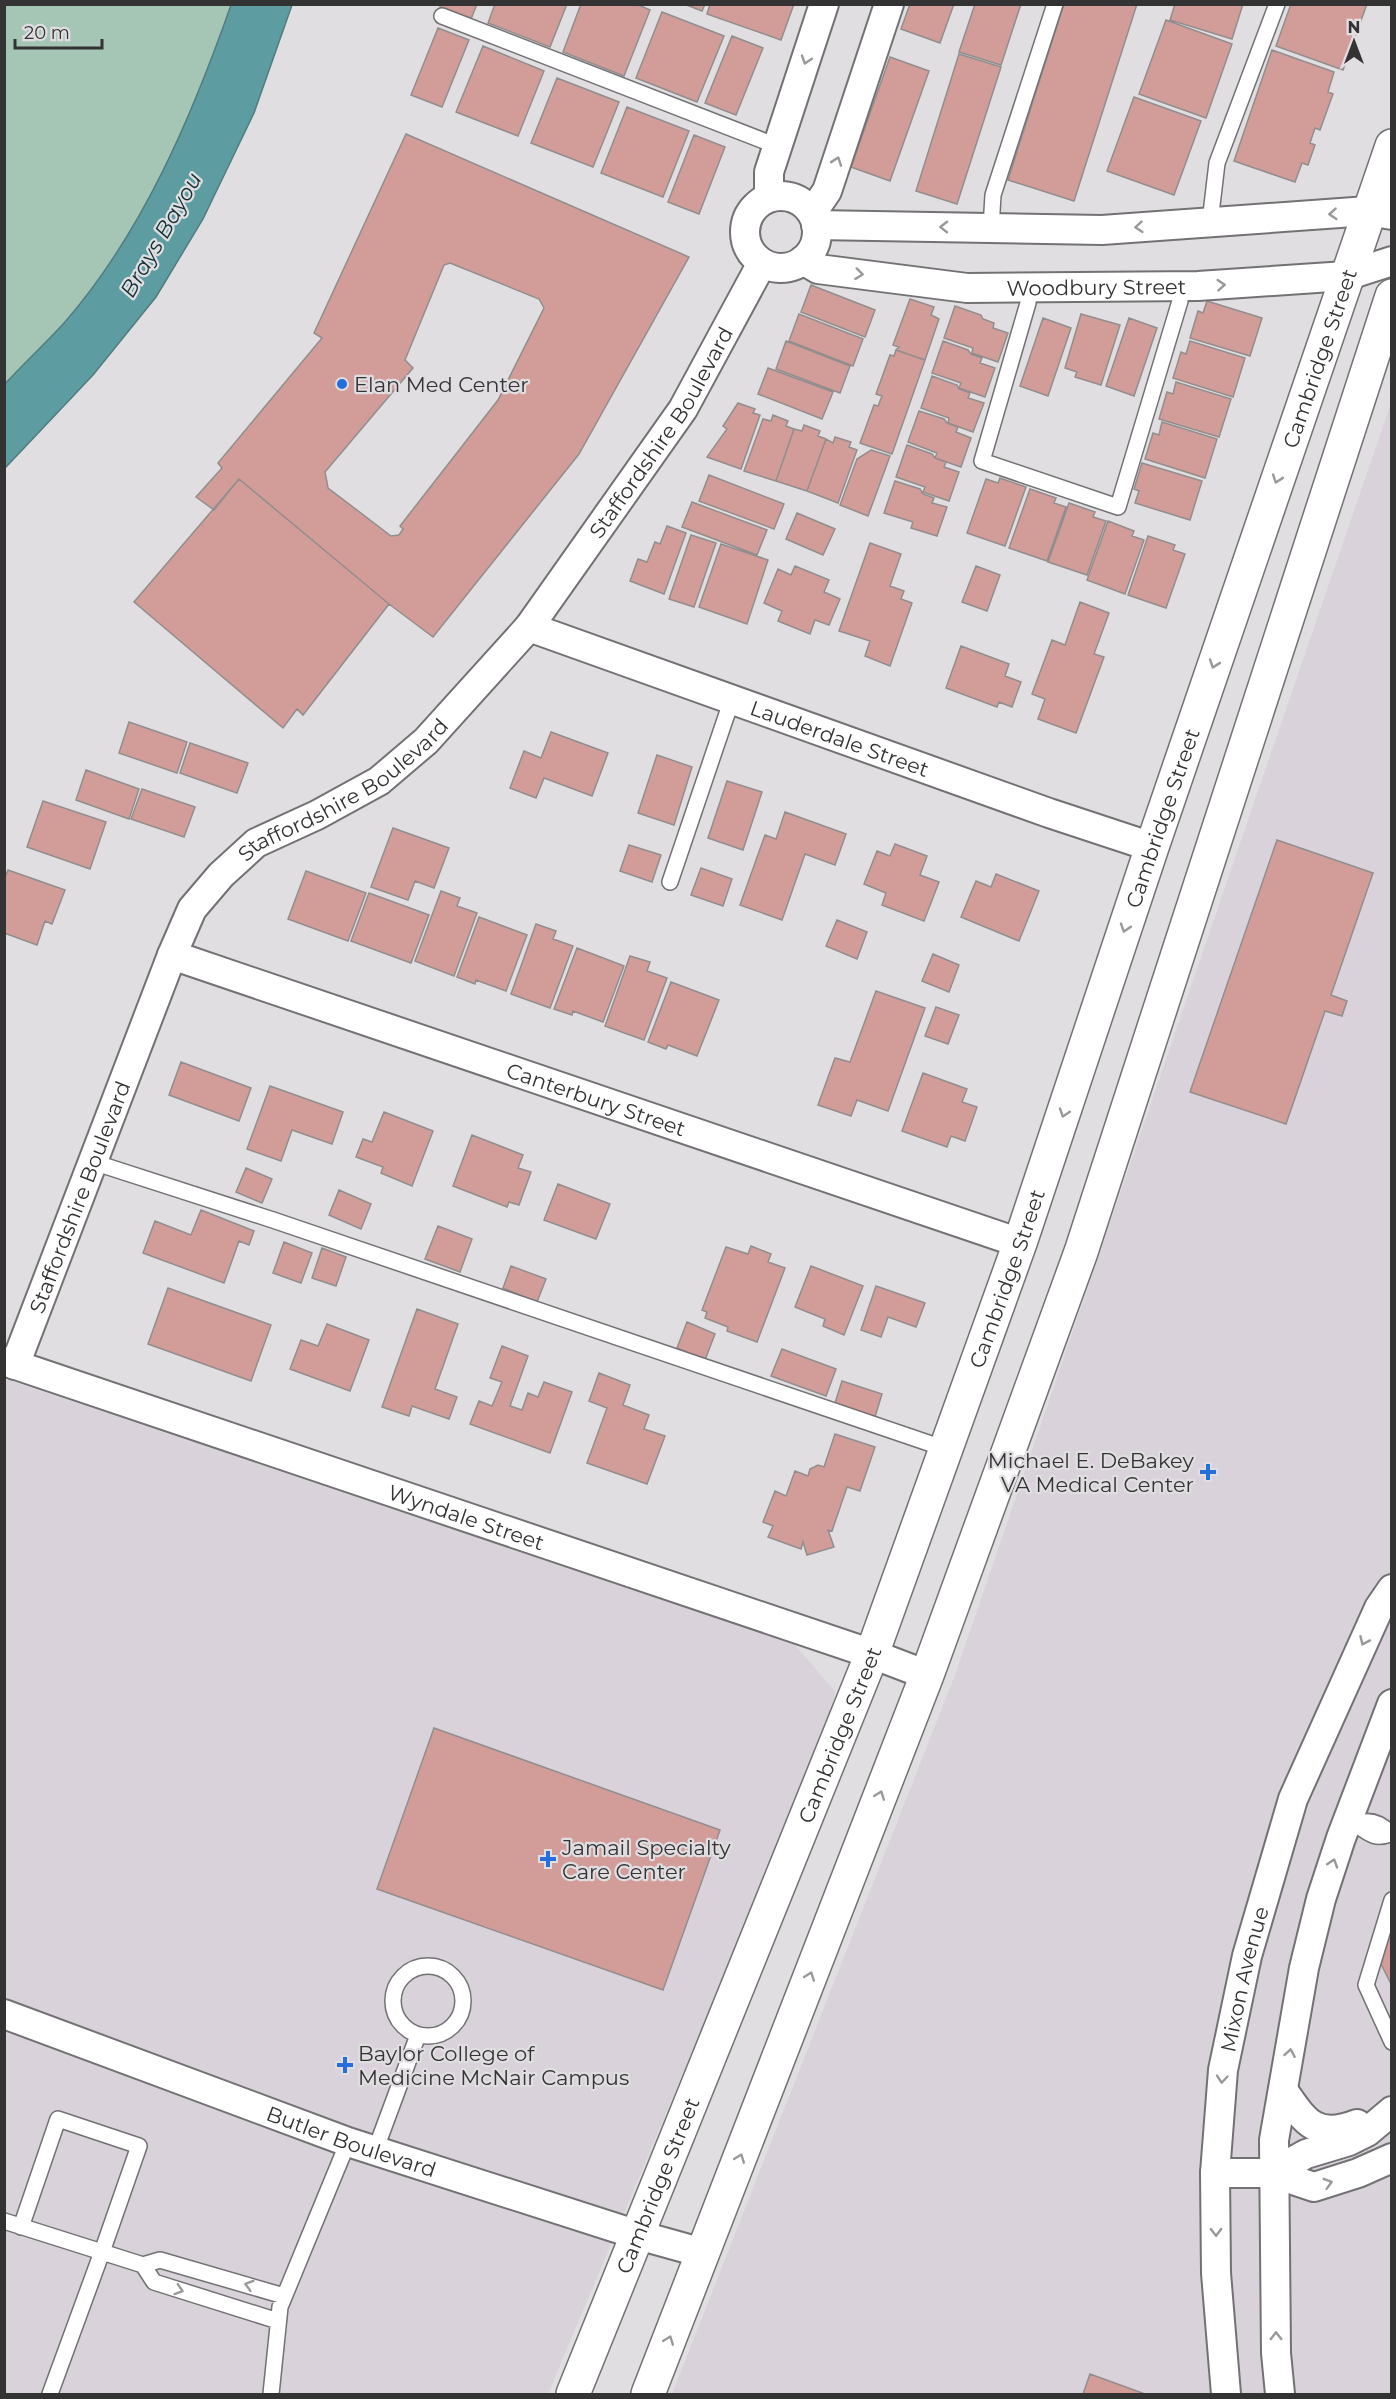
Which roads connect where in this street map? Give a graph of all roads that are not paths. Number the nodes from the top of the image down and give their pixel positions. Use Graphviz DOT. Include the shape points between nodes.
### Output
graph roads {
  1 [pos="824,4"];
  2 [pos="889,4"];
  3 [pos="1055,4"];
  4 [pos="1277,4"];
  5 [pos="442,16"];
  6 [pos="777,146"];
  7 [pos="1392,146"];
  8 [pos="769,197"];
  9 [pos="1380,213"];
  10 [pos="814,219"];
  11 [pos="1210,222"];
  12 [pos="991,228"];
  13 [pos="803,260"];
  14 [pos="1392,261"];
  15 [pos="762,263"];
  16 [pos="1346,276"];
  17 [pos="1029,288"];
  18 [pos="1179,293"];
  19 [pos="1392,296"];
  20 [pos="529,627"];
  21 [pos="732,699"];
  22 [pos="1152,847"];
  23 [pos="670,882"];
  24 [pos="172,955"];
  25 [pos="93,1162"];
  26 [pos="1020,1243"];
  27 [pos="10,1363"];
  28 [pos="946,1449"];
  29 [pos="1392,1589"];
  30 [pos="872,1654"];
  31 [pos="927,1675"];
  32 [pos="1392,1704"];
  33 [pos="1352,1822"];
  34 [pos="1391,1834"];
  35 [pos="1392,1900"];
  36 [pos="5,2016"];
  37 [pos="418,2035"];
  38 [pos="1392,2042"];
  39 [pos="1283,2090"];
  40 [pos="1389,2112"];
  41 [pos="348,2142"];
  42 [pos="375,2151"];
  43 [pos="1392,2158"];
  44 [pos="1215,2173"];
  45 [pos="1272,2173"];
  46 [pos="4,2221"];
  47 [pos="21,2227"];
  48 [pos="638,2235"];
  49 [pos="102,2252"];
  50 [pos="703,2253"];
  51 [pos="143,2265"];
  52 [pos="284,2296"];
  53 [pos="278,2321"];
  54 [pos="50,2394"];
  55 [pos="271,2394"];
  56 [pos="573,2394"];
  57 [pos="648,2394"];
  58 [pos="1226,2394"];
  59 [pos="1280,2394"];
  1 -- 6 [label="street, one-way"];
  10 -- 2 [label="street, one-way"];
  3 -- 12 [label="lane" via="993,195"];
  4 -- 11 [label="lane" via="1217,163"];
  5 -- 6 [label="lane"];
  6 -- 8 [label="street" via="769,172"];
  7 -- 9 [label="street, Cambridge Street"];
  8 -- 10 [label="street" via="793,197 804,204"];
  8 -- 15 [label="street" via="758,203 745,222 747,245"];
  9 -- 11 [label="street, one-way"];
  9 -- 16 [label="street, Cambridge Street"];
  12 -- 10 [label="street, one-way"];
  10 -- 13 [label="street" via="815,244"];
  11 -- 12 [label="street, one-way" via="1102,230"];
  13 -- 15 [label="street" via="783,268"];
  13 -- 17 [label="street, Woodbury Street, one-way" via="818,269 967,288"];
  14 -- 16 [label="street, Woodbury Street"];
  15 -- 20 [label="street, Staffordshire Boulevard" via="683,409"];
  18 -- 16 [label="street, Woodbury Street, one-way"];
  16 -- 22 [label="street, Cambridge Street, one-way"];
  17 -- 18 [label="street, Woodbury Street"];
  17 -- 18 [label="lane" via="982,461 1118,507"];
  19 -- 31 [label="street" via="1082,1252"];
  20 -- 21 [label="street, Lauderdale Street"];
  20 -- 24 [label="street, Staffordshire Boulevard" via="426,741 379,782 256,843 221,875 192,909"];
  21 -- 22 [label="street, Lauderdale Street"];
  21 -- 23 [label="lane"];
  22 -- 26 [label="street, Cambridge Street, one-way"];
  24 -- 25 [label="street, Staffordshire Boulevard"];
  24 -- 26 [label="street, Canterbury Street"];
  25 -- 27 [label="street, Staffordshire Boulevard"];
  25 -- 28 [label="lane"];
  26 -- 28 [label="street, Cambridge Street"];
  27 -- 30 [label="street, Wyndale Street"];
  28 -- 30 [label="street, Cambridge Street"];
  29 -- 44 [label="street, Mixon Avenue, one-way" via="1379,1608 1293,1799 1247,1956 1222,2070"];
  30 -- 31 [label="street, Wyndale Street"];
  30 -- 48 [label="street, Cambridge Street"];
  50 -- 31 [label="street, one-way"];
  32 -- 33 [label="street"];
  33 -- 34 [label="lane" via="1380,1838"];
  39 -- 33 [label="street, one-way" via="1321,1899"];
  35 -- 38 [label="lane" via="1366,1985"];
  36 -- 41 [label="street, Butler Boulevard"];
  37 -- 37 [label="lane" via="429,2036 450,2028 462,2010 461,1988 456,1978 437,1967 413,1969 403,1976 393,1998 399,2020"];
  37 -- 42 [label="lane"];
  39 -- 40 [label="street" via="1305,2119 1329,2132"];
  39 -- 45 [label="street"];
  40 -- 45 [label="street" via="1358,2137 1306,2154"];
  41 -- 42 [label="street, Butler Boulevard"];
  41 -- 52 [label="lane"];
  42 -- 48 [label="street, Butler Boulevard"];
  45 -- 43 [label="street, one-way" via="1314,2187"];
  44 -- 45 [label="street"];
  44 -- 58 [label="street, Mixon Avenue, one-way" via="1216,2273"];
  59 -- 45 [label="street, one-way"];
  46 -- 47 [label="lane"];
  47 -- 49 [label="lane"];
  47 -- 49 [label="lane" via="58,2118 139,2146"];
  48 -- 50 [label="street, Butler Boulevard"];
  48 -- 56 [label="street, Cambridge Street"];
  49 -- 51 [label="lane"];
  49 -- 54 [label="lane"];
  57 -- 50 [label="street, one-way"];
  52 -- 51 [label="lane, one-way" via="160,2260"];
  51 -- 53 [label="lane, one-way" via="154,2282"];
  52 -- 53 [label="lane"];
  53 -- 55 [label="lane"];
}
